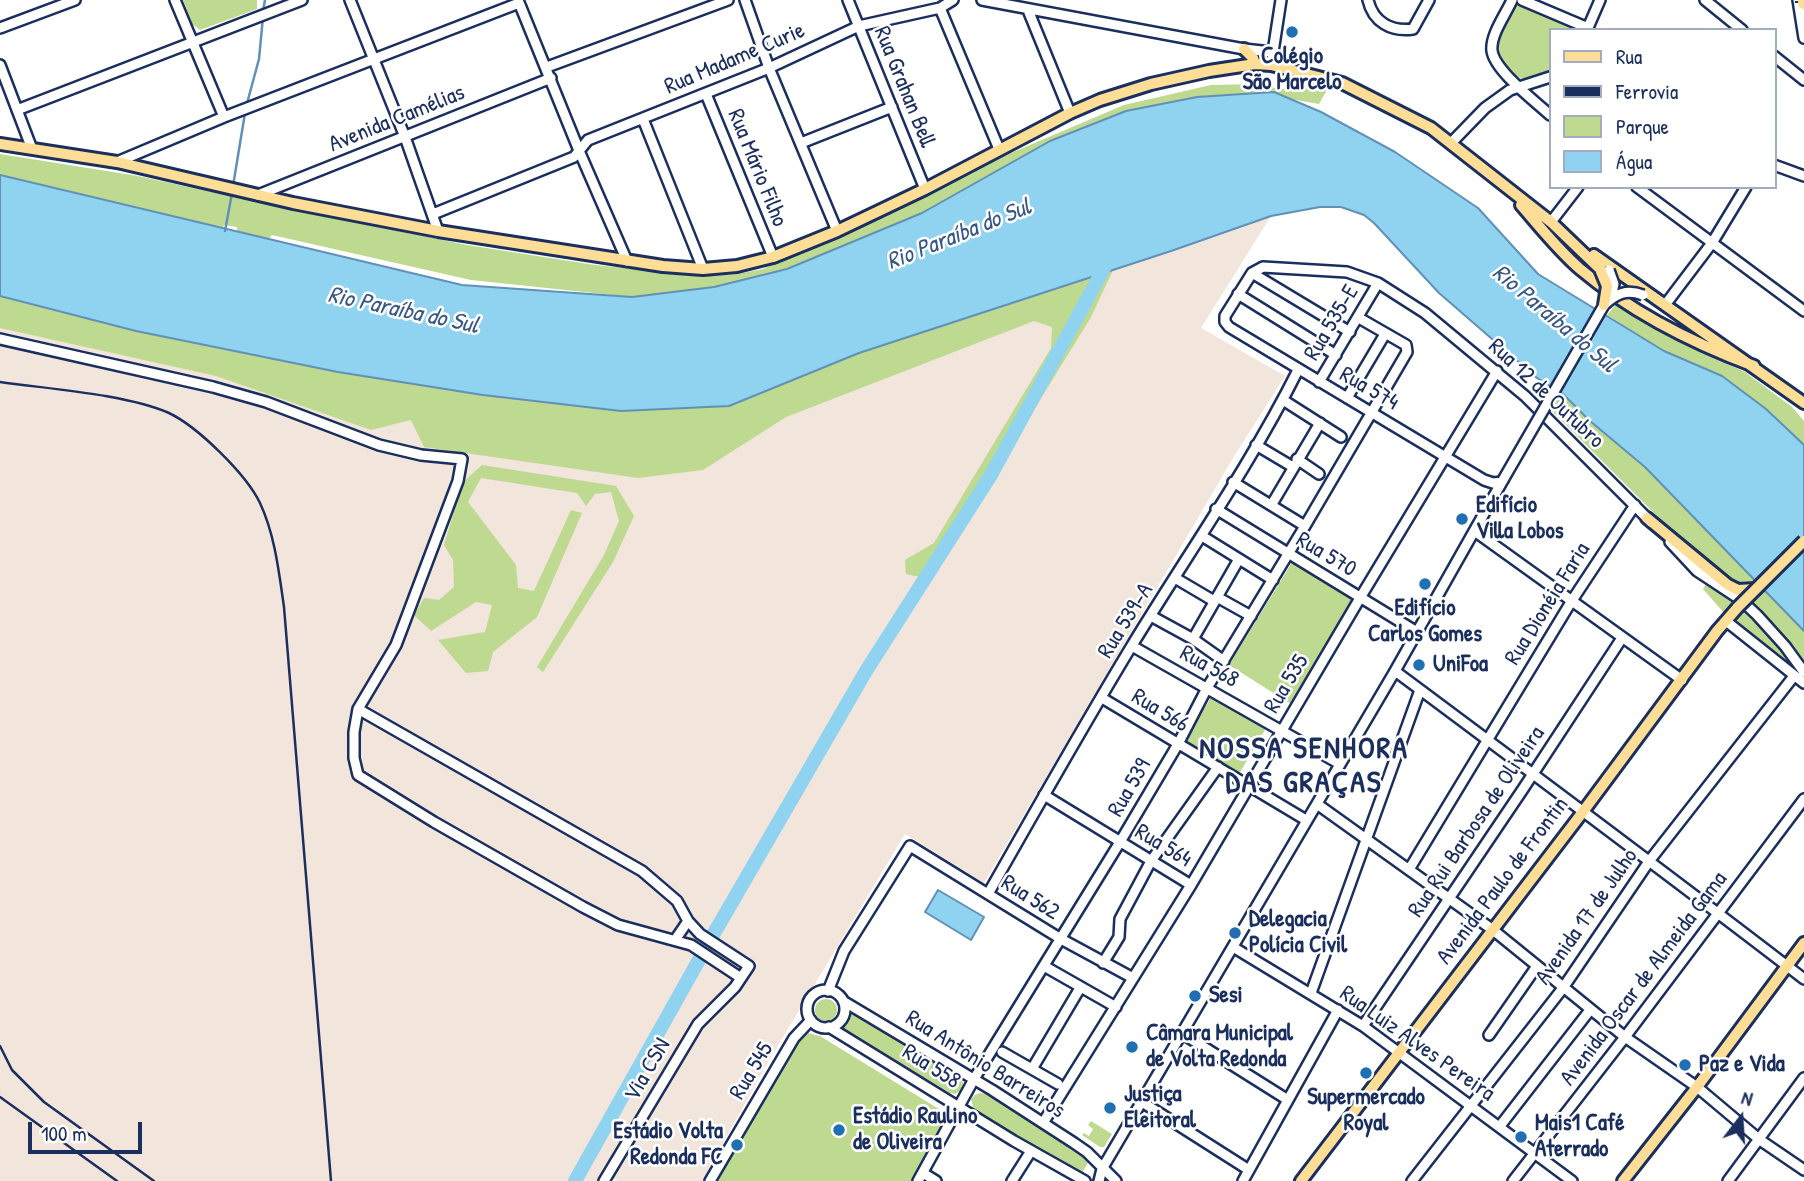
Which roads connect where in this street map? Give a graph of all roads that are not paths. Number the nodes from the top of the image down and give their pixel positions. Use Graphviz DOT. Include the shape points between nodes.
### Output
graph roads {
  1 [pos="75,0"];
  2 [pos="175,0"];
  3 [pos="302,0"];
  4 [pos="349,0"];
  5 [pos="728,0"];
  6 [pos="745,0"];
  7 [pos="848,0"];
  8 [pos="953,0"];
  9 [pos="982,0"];
  10 [pos="1280,0"];
  11 [pos="1368,0"];
  12 [pos="1429,0"];
  13 [pos="1512,0"];
  14 [pos="1522,0"];
  15 [pos="1600,0"];
  16 [pos="1706,0"];
  17 [pos="1798,0"];
  18 [pos="519,2"];
  19 [pos="1803,5"];
  20 [pos="940,8"];
  21 [pos="1028,10"];
  22 [pos="859,26"];
  23 [pos="1586,28"];
  24 [pos="1588,28"];
  25 [pos="1740,28"];
  26 [pos="0,29"];
  27 [pos="1804,38"];
  28 [pos="191,44"];
  29 [pos="1244,49"];
  30 [pos="1271,52"];
  31 [pos="1776,58"];
  32 [pos="374,59"];
  33 [pos="1255,64"];
  34 [pos="0,65"];
  35 [pos="1271,65"];
  36 [pos="547,67"];
  37 [pos="769,68"];
  38 [pos="551,78"];
  39 [pos="1548,78"];
  40 [pos="1804,80"];
  41 [pos="1519,86"];
  42 [pos="706,94"];
  43 [pos="892,107"];
  44 [pos="17,110"];
  45 [pos="1548,112"];
  46 [pos="1070,113"];
  47 [pos="224,117"];
  48 [pos="643,119"];
  49 [pos="405,137"];
  50 [pos="1452,142"];
  51 [pos="802,143"];
  52 [pos="0,144"];
  53 [pos="32,149"];
  54 [pos="999,149"];
  55 [pos="580,153"];
  56 [pos="117,162"];
  57 [pos="1776,166"];
  58 [pos="1484,169"];
  59 [pos="1804,176"];
  60 [pos="925,189"];
  61 [pos="1576,189"];
  62 [pos="1640,189"];
  63 [pos="1745,189"];
  64 [pos="258,195"];
  65 [pos="433,214"];
  66 [pos="1551,222"];
  67 [pos="837,231"];
  68 [pos="438,232"];
  69 [pos="1712,243"];
  70 [pos="773,257"];
  71 [pos="627,261"];
  72 [pos="1604,267"];
  73 [pos="703,269"];
  74 [pos="1252,273"];
  75 [pos="1378,283"];
  76 [pos="1238,294"];
  77 [pos="1608,301"];
  78 [pos="1662,303"];
  79 [pos="1804,311"];
  80 [pos="1359,318"];
  81 [pos="1350,332"];
  82 [pos="1385,334"];
  83 [pos="0,340"];
  84 [pos="1336,355"];
  85 [pos="1754,366"];
  86 [pos="1298,370"];
  87 [pos="1497,371"];
  88 [pos="1319,382"];
  89 [pos="1347,398"];
  90 [pos="1283,400"];
  91 [pos="1803,404"];
  92 [pos="1372,412"];
  93 [pos="1320,423"];
  94 [pos="1341,437"];
  95 [pos="1255,444"];
  96 [pos="1445,457"];
  97 [pos="1295,463"];
  98 [pos="1319,474"];
  99 [pos="1503,481"];
  100 [pos="1233,482"];
  101 [pos="1272,504"];
  102 [pos="1635,505"];
  103 [pos="1216,509"];
  104 [pos="1647,518"];
  105 [pos="1306,526"];
  106 [pos="1476,531"];
  107 [pos="1202,536"];
  108 [pos="1804,541"];
  109 [pos="1289,554"];
  110 [pos="1239,559"];
  111 [pos="1175,579"];
  112 [pos="1273,580"];
  113 [pos="1756,589"];
  114 [pos="1360,598"];
  115 [pos="1215,599"];
  116 [pos="1571,602"];
  117 [pos="1151,616"];
  118 [pos="1251,616"];
  119 [pos="1726,621"];
  120 [pos="1417,632"];
  121 [pos="1622,638"];
  122 [pos="1193,639"];
  123 [pos="1132,646"];
  124 [pos="1224,661"];
  125 [pos="1395,671"];
  126 [pos="1799,674"];
  127 [pos="1682,680"];
  128 [pos="1804,683"];
  129 [pos="1207,688"];
  130 [pos="1420,690"];
  131 [pos="1102,698"];
  132 [pos="358,709"];
  133 [pos="1283,730"];
  134 [pos="1486,740"];
  135 [pos="1178,744"];
  136 [pos="1340,764"];
  137 [pos="1218,767"];
  138 [pos="1532,775"];
  139 [pos="1250,786"];
  140 [pos="1044,795"];
  141 [pos="1804,799"];
  142 [pos="1317,804"];
  143 [pos="1582,813"];
  144 [pos="1307,820"];
  145 [pos="1367,839"];
  146 [pos="1120,842"];
  147 [pos="1650,860"];
  148 [pos="1151,861"];
  149 [pos="1410,868"];
  150 [pos="1191,885"];
  151 [pos="988,894"];
  152 [pos="1449,899"];
  153 [pos="1719,914"];
  154 [pos="688,921"];
  155 [pos="1493,930"];
  156 [pos="1061,939"];
  157 [pos="675,940"];
  158 [pos="1804,943"];
  159 [pos="1233,947"];
  160 [pos="1103,963"];
  161 [pos="1787,966"];
  162 [pos="1044,967"];
  163 [pos="1537,967"];
  164 [pos="741,978"];
  165 [pos="1133,978"];
  166 [pos="1804,979"];
  167 [pos="1080,988"];
  168 [pos="1563,988"];
  169 [pos="828,990"];
  170 [pos="1311,993"];
  171 [pos="842,1001"];
  172 [pos="1116,1007"];
  173 [pos="1338,1010"];
  174 [pos="1590,1010"];
  175 [pos="811,1020"];
  176 [pos="1363,1026"];
  177 [pos="829,1027"];
  178 [pos="1183,1034"];
  179 [pos="1489,1035"];
  180 [pos="1625,1037"];
  181 [pos="1002,1052"];
  182 [pos="1399,1052"];
  183 [pos="1032,1069"];
  184 [pos="1804,1078"];
  185 [pos="974,1079"];
  186 [pos="1058,1084"];
  187 [pos="1696,1087"];
  188 [pos="992,1090"];
  189 [pos="964,1097"];
  190 [pos="1288,1100"];
  191 [pos="1142,1102"];
  192 [pos="1471,1104"];
  193 [pos="958,1107"];
  194 [pos="1043,1123"];
  195 [pos="1500,1126"];
  196 [pos="1760,1139"];
  197 [pos="1031,1151"];
  198 [pos="1535,1152"];
  199 [pos="1102,1169"];
  200 [pos="1249,1170"];
  201 [pos="1804,1170"];
  202 [pos="920,1177"];
  203 [pos="604,1181"];
  204 [pos="710,1181"];
  205 [pos="936,1181"];
  206 [pos="1012,1181"];
  207 [pos="1085,1181"];
  208 [pos="1099,1181"];
  209 [pos="1116,1181"];
  210 [pos="1243,1181"];
  211 [pos="1301,1181"];
  212 [pos="1412,1181"];
  213 [pos="1513,1181"];
  214 [pos="1572,1181"];
  215 [pos="1623,1181"];
  216 [pos="1728,1181"];
  1 -- 26 [label="street"];
  2 -- 28 [label="street"];
  3 -- 28 [label="street"];
  4 -- 32 [label="street"];
  5 -- 36 [label="street"];
  6 -- 37 [label="street"];
  7 -- 22 [label="street, Rua Grahan Bell"];
  8 -- 20 [label="street, Rua Madame Curie"];
  9 -- 21 [label="street"];
  10 -- 30 [label="street"];
  11 -- 12 [label="street" via="1375,19 1402,30 1413,29"];
  13 -- 41 [label="street" via="1492,52"];
  14 -- 23 [label="street"];
  15 -- 24 [label="street"];
  16 -- 25 [label="street"];
  17 -- 19 [label="street"];
  18 -- 32 [label="street"];
  18 -- 36 [label="street"];
  19 -- 27 [label="street"];
  20 -- 22 [label="street, Rua Madame Curie"];
  20 -- 54 [label="street"];
  21 -- 29 [label="street"];
  21 -- 46 [label="street"];
  22 -- 37 [label="street, Rua Madame Curie"];
  22 -- 43 [label="street, Rua Grahan Bell"];
  28 -- 44 [label="street"];
  28 -- 47 [label="street"];
  29 -- 30 [label="street"];
  29 -- 33 [label="main road"];
  30 -- 35 [label="street"];
  31 -- 40 [label="street"];
  32 -- 47 [label="street"];
  32 -- 49 [label="street"];
  33 -- 35 [label="main road"];
  33 -- 46 [label="main road" via="1152,84"];
  34 -- 44 [label="street"];
  35 -- 50 [label="main road" via="1342,83"];
  36 -- 38 [label="street"];
  37 -- 42 [label="street, Rua Madame Curie"];
  37 -- 51 [label="street"];
  38 -- 49 [label="street, Avenida Camélias"];
  38 -- 55 [label="street"];
  39 -- 41 [label="street"];
  41 -- 45 [label="street"];
  41 -- 50 [label="street" via="1485,107"];
  42 -- 48 [label="street, Rua Madame Curie"];
  42 -- 70 [label="street, Rua Mário Filho"];
  43 -- 51 [label="street"];
  43 -- 60 [label="street, Rua Grahan Bell"];
  44 -- 53 [label="street"];
  46 -- 54 [label="main road"];
  47 -- 56 [label="street"];
  48 -- 55 [label="street, Rua Madame Curie" via="588,140"];
  48 -- 73 [label="street"];
  49 -- 64 [label="street, Avenida Camélias"];
  49 -- 65 [label="street"];
  50 -- 58 [label="main road"];
  51 -- 67 [label="street"];
  52 -- 53 [label="main road"];
  53 -- 56 [label="main road"];
  54 -- 60 [label="main road"];
  55 -- 65 [label="street, Rua Madame Curie"];
  55 -- 71 [label="street"];
  56 -- 64 [label="main road"];
  57 -- 59 [label="street"];
  58 -- 66 [label="main road"];
  58 -- 85 [label="main road" via="1597,282 1669,328"];
  60 -- 67 [label="main road"];
  61 -- 66 [label="street"];
  62 -- 69 [label="street"];
  63 -- 69 [label="street"];
  64 -- 68 [label="main road"];
  65 -- 68 [label="street"];
  66 -- 72 [label="main road"];
  67 -- 70 [label="main road"];
  68 -- 71 [label="main road"];
  69 -- 78 [label="street"];
  69 -- 79 [label="street"];
  70 -- 73 [label="main road"];
  71 -- 73 [label="main road"];
  72 -- 77 [label="main road, bridge"];
  72 -- 78 [label="main road"];
  74 -- 75 [label="street, Rua 12 de Outubro" via="1263,267 1347,272"];
  74 -- 76 [label="street"];
  74 -- 81 [label="street"];
  75 -- 80 [label="street, Rua 535-E"];
  75 -- 87 [label="street, Rua 12 de Outubro" via="1425,313"];
  76 -- 84 [label="street"];
  76 -- 86 [label="street, Rua 574" via="1225,322"];
  77 -- 78 [label="street, bridge" via="1626,291"];
  77 -- 99 [label="street, bridge"];
  78 -- 85 [label="main road"];
  80 -- 81 [label="street, Rua 535-E"];
  80 -- 82 [label="street"];
  81 -- 84 [label="street, Rua 535-E"];
  82 -- 89 [label="street"];
  82 -- 92 [label="street, Rua 539" via="1408,348"];
  83 -- 132 [label="street" via="213,387 379,445 462,459 458,481 396,645"];
  84 -- 88 [label="street, Rua 535-E"];
  85 -- 91 [label="main road"];
  86 -- 88 [label="street, Rua 574"];
  86 -- 90 [label="street, Rua 539-A"];
  87 -- 96 [label="street, Rua 535"];
  87 -- 102 [label="street, Rua 12 de Outubro"];
  88 -- 89 [label="street, Rua 574"];
  89 -- 92 [label="street, Rua 574"];
  90 -- 93 [label="street"];
  90 -- 95 [label="street, Rua 539-A"];
  92 -- 96 [label="street, Rua 574"];
  92 -- 105 [label="street, Rua 539"];
  93 -- 94 [label="street"];
  93 -- 97 [label="street"];
  95 -- 97 [label="street"];
  95 -- 100 [label="street, Rua 539-A"];
  96 -- 99 [label="street, Rua 574" via="1487,482"];
  96 -- 114 [label="street, Rua 535"];
  97 -- 98 [label="street"];
  97 -- 101 [label="street"];
  99 -- 106 [label="street"];
  100 -- 101 [label="street"];
  100 -- 103 [label="street, Rua 539-A"];
  101 -- 105 [label="street"];
  102 -- 104 [label="street, Rua 12 de Outubro"];
  102 -- 116 [label="street, Rua Dionéia Faria"];
  103 -- 107 [label="street, Rua 539-A"];
  103 -- 109 [label="street, Rua 570"];
  104 -- 113 [label="main road" via="1731,587"];
  104 -- 126 [label="street, Rua 12 de Outubro" via="1697,571 1764,622 1785,646"];
  105 -- 109 [label="street, Rua 539"];
  106 -- 116 [label="street"];
  106 -- 120 [label="street"];
  107 -- 110 [label="street"];
  107 -- 111 [label="street, Rua 539-A"];
  108 -- 113 [label="main road, Avenida Paulo de Frontin, bridge"];
  109 -- 112 [label="street, Rua 539"];
  109 -- 114 [label="street, Rua 570"];
  110 -- 112 [label="street"];
  110 -- 115 [label="street"];
  111 -- 115 [label="street"];
  111 -- 117 [label="street, Rua 539-A"];
  112 -- 118 [label="street, Rua 539"];
  113 -- 119 [label="main road, Avenida Paulo de Frontin, bridge"];
  114 -- 120 [label="street, Rua 570"];
  114 -- 133 [label="street, Rua 535"];
  115 -- 118 [label="street"];
  115 -- 122 [label="street"];
  116 -- 121 [label="street"];
  116 -- 134 [label="street, Rua Dionéia Faria"];
  117 -- 122 [label="street"];
  117 -- 123 [label="street, Rua 539-A"];
  118 -- 124 [label="street, Rua 539"];
  119 -- 126 [label="street"];
  119 -- 127 [label="main road, Avenida Paulo de Frontin"];
  120 -- 125 [label="street"];
  121 -- 127 [label="street"];
  121 -- 138 [label="street, Rua Rui Barbosa de Oliveira"];
  122 -- 124 [label="street"];
  123 -- 129 [label="street, Rua 568"];
  123 -- 131 [label="street, Rua 539-A"];
  124 -- 129 [label="street, Rua 539"];
  125 -- 130 [label="street"];
  125 -- 136 [label="street"];
  126 -- 128 [label="street"];
  126 -- 147 [label="street, Avenida 17 de Julho"];
  127 -- 143 [label="main road, Avenida Paulo de Frontin"];
  129 -- 133 [label="street, Rua 568"];
  129 -- 135 [label="street, Rua 539"];
  130 -- 134 [label="street"];
  130 -- 145 [label="street"];
  131 -- 135 [label="street, Rua 566"];
  131 -- 140 [label="street, Rua 539-A"];
  132 -- 154 [label="street" via="642,871 677,901"];
  132 -- 157 [label="street" via="354,745 358,775 583,907 618,925"];
  133 -- 136 [label="street, Rua 568"];
  133 -- 139 [label="street, Rua 535"];
  134 -- 138 [label="street"];
  134 -- 149 [label="street, Rua Dionéia Faria"];
  135 -- 137 [label="street, Rua 566"];
  135 -- 146 [label="street, Rua 539"];
  136 -- 142 [label="street"];
  137 -- 139 [label="street, Rua 566"];
  137 -- 148 [label="street"];
  138 -- 143 [label="street"];
  138 -- 152 [label="street, Rua Rui Barbosa de Oliveira"];
  139 -- 144 [label="street, Rua 566"];
  139 -- 150 [label="street, Rua 535"];
  140 -- 146 [label="street, Rua 564"];
  140 -- 151 [label="street, Rua 539-A"];
  141 -- 153 [label="street, Avenida Oscar de Almeida Gama"];
  142 -- 144 [label="street"];
  142 -- 145 [label="street"];
  143 -- 147 [label="street"];
  143 -- 155 [label="main road, Avenida Paulo de Frontin"];
  144 -- 159 [label="street"];
  145 -- 149 [label="street"];
  145 -- 170 [label="street"];
  146 -- 148 [label="street, Rua 564"];
  146 -- 156 [label="street, Rua 539"];
  147 -- 153 [label="street"];
  147 -- 168 [label="street, Avenida 17 de Julho"];
  148 -- 150 [label="street, Rua 564"];
  148 -- 160 [label="street"];
  149 -- 152 [label="street"];
  150 -- 165 [label="street, Rua 535"];
  151 -- 156 [label="street, Rua 562"];
  151 -- 169 [label="street, Rua 562" via="910,846 844,951"];
  152 -- 155 [label="street"];
  152 -- 176 [label="street, Rua Rui Barbosa de Oliveira"];
  153 -- 161 [label="street"];
  153 -- 180 [label="street, Avenida Oscar de Almeida Gama"];
  154 -- 157 [label="street"];
  154 -- 164 [label="street, Via CSN" via="749,966"];
  155 -- 163 [label="street"];
  155 -- 182 [label="main road, Avenida Paulo de Frontin"];
  156 -- 160 [label="street, Rua 562"];
  156 -- 162 [label="street, Rua 539"];
  157 -- 164 [label="street"];
  158 -- 161 [label="main road"];
  159 -- 170 [label="street, Rua Luiz Alves Pereira"];
  159 -- 178 [label="street"];
  160 -- 165 [label="street, Rua 562"];
  161 -- 166 [label="street"];
  161 -- 187 [label="main road"];
  162 -- 167 [label="street"];
  162 -- 185 [label="street, Rua 539"];
  163 -- 168 [label="street"];
  163 -- 179 [label="street"];
  164 -- 203 [label="street, Via CSN" via="692,1033"];
  165 -- 172 [label="street, Rua 535"];
  167 -- 172 [label="street"];
  167 -- 183 [label="street"];
  168 -- 174 [label="street"];
  168 -- 192 [label="street, Avenida 17 de Julho"];
  169 -- 171 [label="street"];
  169 -- 175 [label="street" via="816,993 808,1002"];
  170 -- 173 [label="street, Rua Luiz Alves Pereira"];
  171 -- 177 [label="street" via="842,1017"];
  171 -- 185 [label="street, Rua Antônio Barreiros"];
  172 -- 194 [label="street, Rua 535"];
  173 -- 176 [label="street, Rua Luiz Alves Pereira"];
  173 -- 190 [label="street"];
  174 -- 180 [label="street"];
  174 -- 195 [label="street"];
  175 -- 177 [label="street"];
  175 -- 204 [label="street, Rua 545" via="794,1038"];
  176 -- 182 [label="street, Rua Luiz Alves Pereira"];
  177 -- 193 [label="street, Rua 558"];
  178 -- 190 [label="street"];
  178 -- 191 [label="street"];
  180 -- 187 [label="street"];
  180 -- 198 [label="street, Avenida Oscar de Almeida Gama"];
  181 -- 183 [label="street"];
  182 -- 192 [label="street, Rua Luiz Alves Pereira"];
  182 -- 211 [label="main road, Avenida Paulo de Frontin"];
  183 -- 186 [label="street"];
  184 -- 196 [label="street"];
  185 -- 188 [label="street, Rua Antônio Barreiros"];
  185 -- 189 [label="street, Rua 539"];
  187 -- 196 [label="street"];
  187 -- 215 [label="main road"];
  188 -- 189 [label="street" via="976,1089"];
  188 -- 194 [label="street, Rua Antônio Barreiros"];
  189 -- 193 [label="street, Rua 539"];
  190 -- 200 [label="street"];
  191 -- 199 [label="street"];
  191 -- 200 [label="street"];
  192 -- 195 [label="street, Rua Luiz Alves Pereira"];
  192 -- 212 [label="street, Avenida 17 de Julho"];
  193 -- 197 [label="street, Rua 558"];
  193 -- 202 [label="street, Rua 539"];
  194 -- 199 [label="street, Rua Antônio Barreiros" via="1083,1149"];
  195 -- 198 [label="street, Rua Luiz Alves Pereira"];
  196 -- 201 [label="street"];
  196 -- 216 [label="street"];
  197 -- 206 [label="street"];
  197 -- 207 [label="street, Rua 558"];
  198 -- 213 [label="street, Avenida Oscar de Almeida Gama"];
  198 -- 214 [label="street, Rua Luiz Alves Pereira"];
  199 -- 208 [label="street"];
  199 -- 209 [label="street, Rua Antônio Barreiros"];
  200 -- 210 [label="street"];
  202 -- 205 [label="street"];
}
